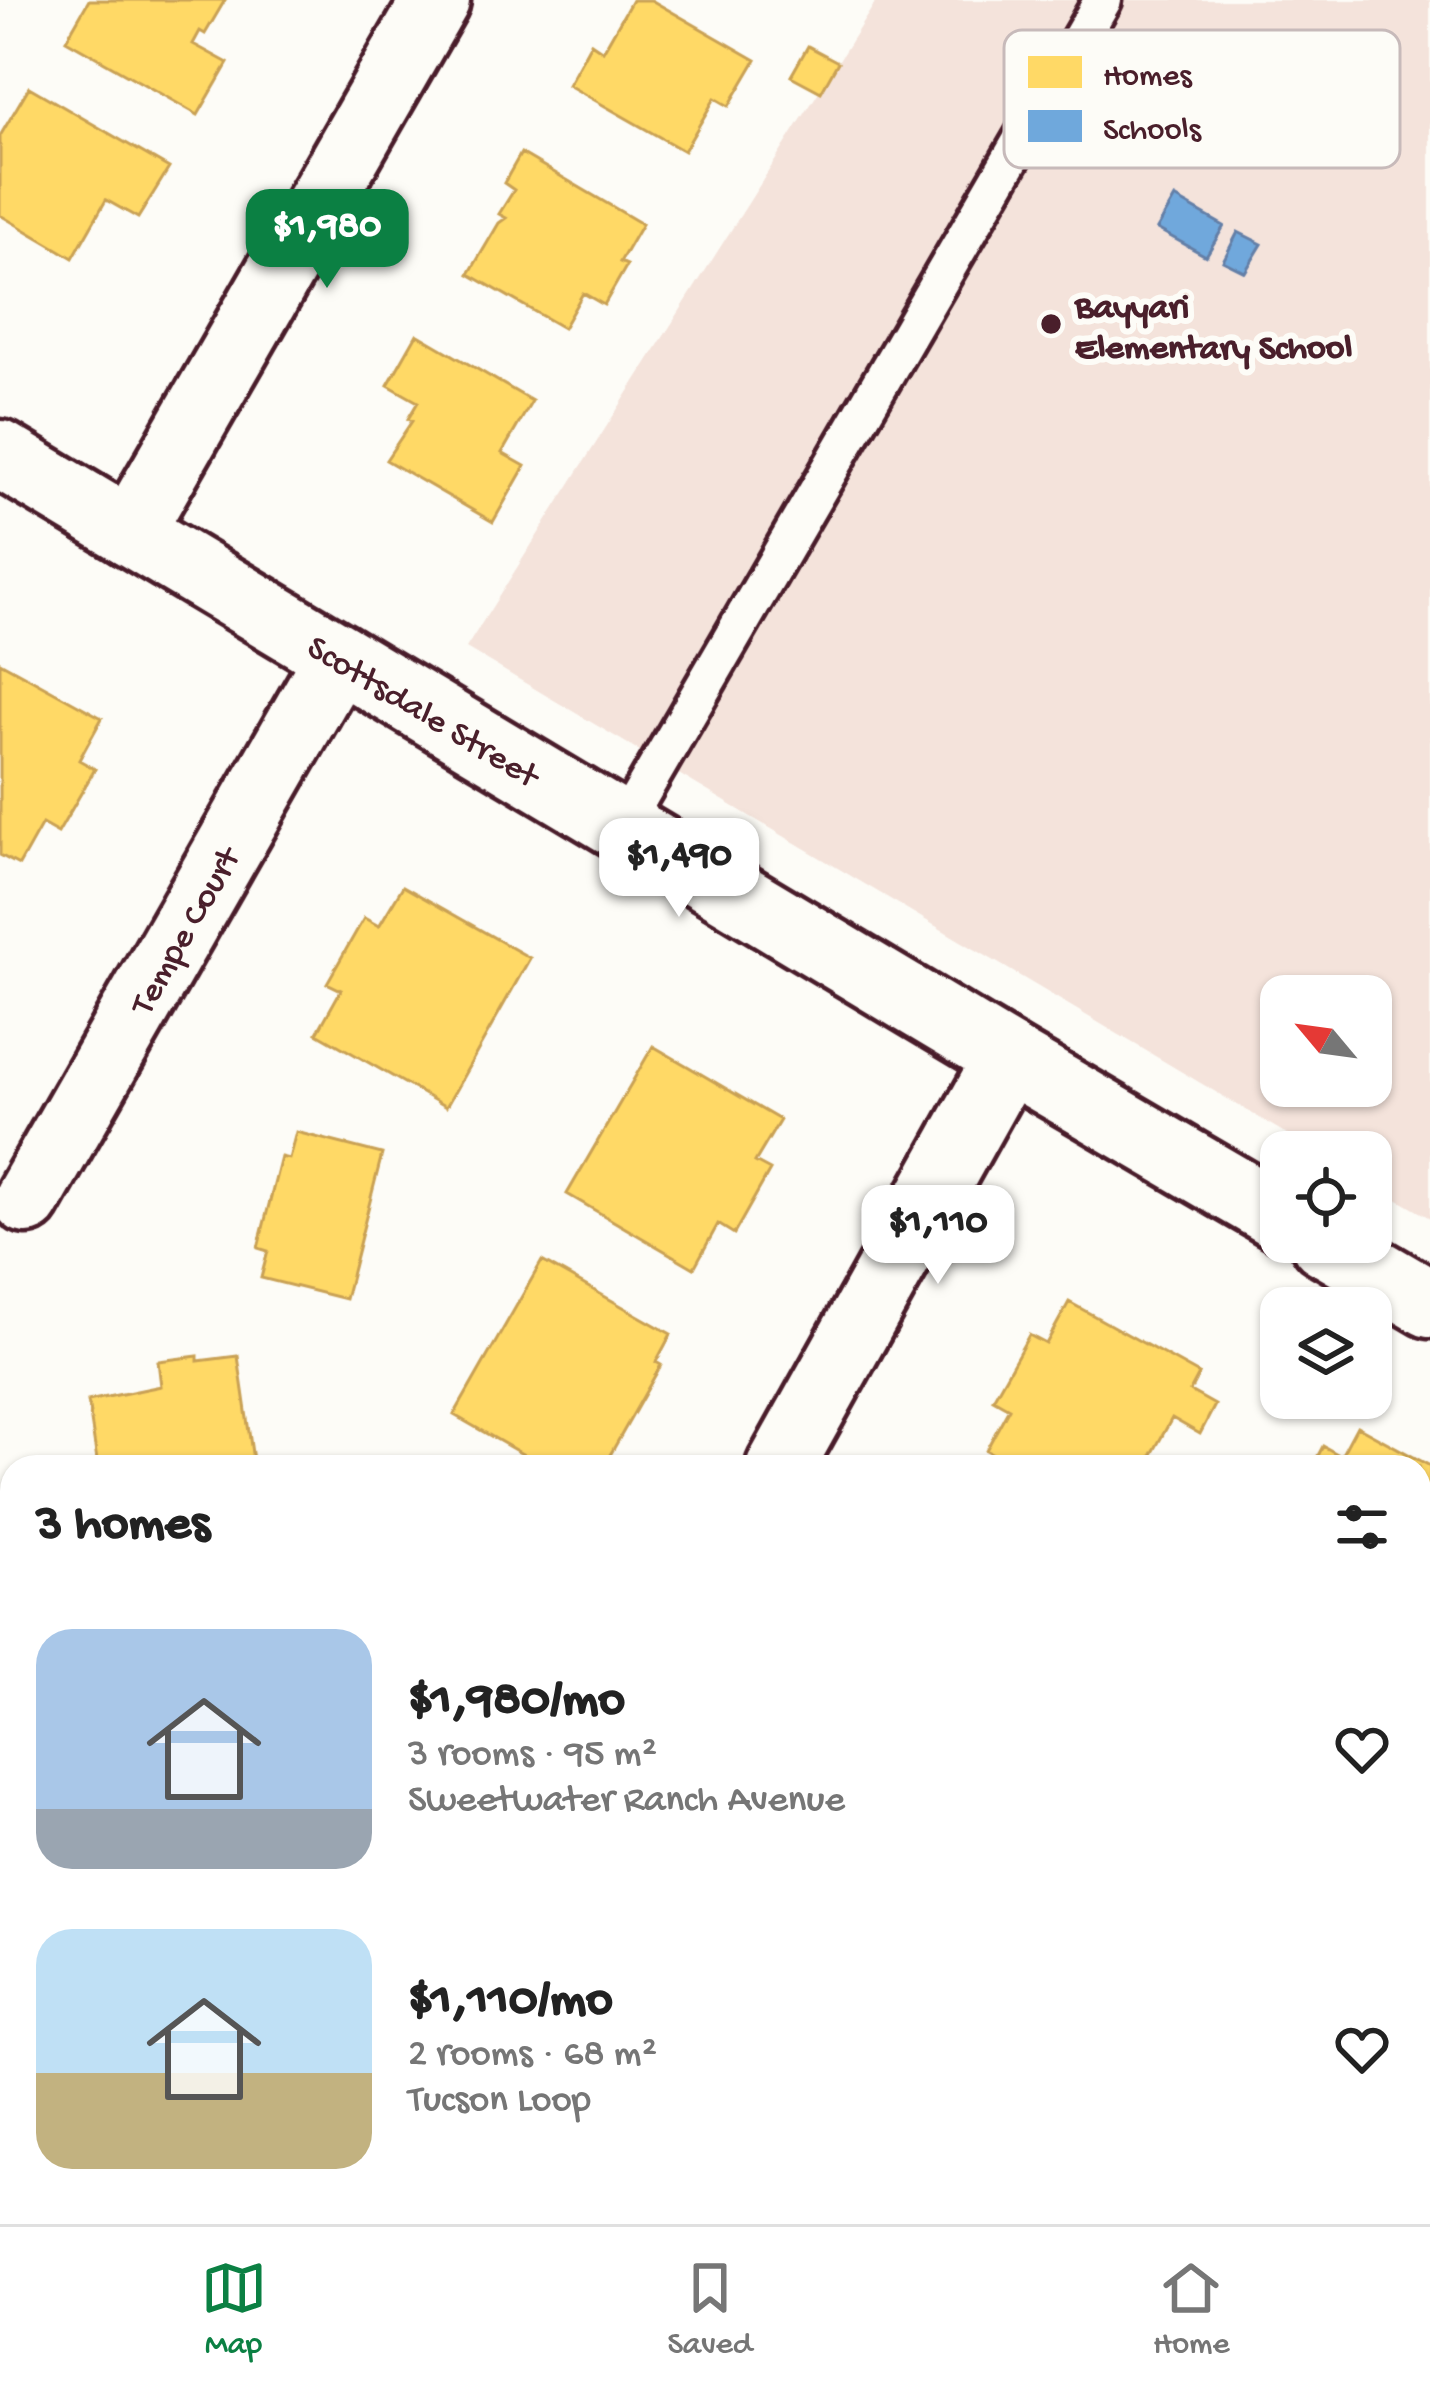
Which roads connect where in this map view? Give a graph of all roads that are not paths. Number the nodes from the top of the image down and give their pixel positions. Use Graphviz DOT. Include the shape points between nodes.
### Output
graph roads {
  1 [pos="436,0"];
  2 [pos="1103,0"];
  3 [pos="1086,30"];
  4 [pos="1005,168"];
  5 [pos="0,454"];
  6 [pos="130,532"];
  7 [pos="338,657"];
  8 [pos="622,827"];
  9 [pos="1008,1058"];
  10 [pos="27,1200"];
  11 [pos="1260,1205"];
  12 [pos="1360,1263"];
  13 [pos="1430,1304"];
  14 [pos="787,1455"];
  1 -- 6 [label="street"];
  2 -- 3 [label="lane"];
  4 -- 8 [label="lane"];
  5 -- 6 [label="street, Scottsdale Street"];
  6 -- 7 [label="street, Scottsdale Street"];
  7 -- 8 [label="street, Scottsdale Street"];
  7 -- 10 [label="street, Tempe Court"];
  8 -- 9 [label="street, Scottsdale Street"];
  9 -- 11 [label="street, Scottsdale Street"];
  9 -- 14 [label="street"];
  12 -- 13 [label="street"];
}
